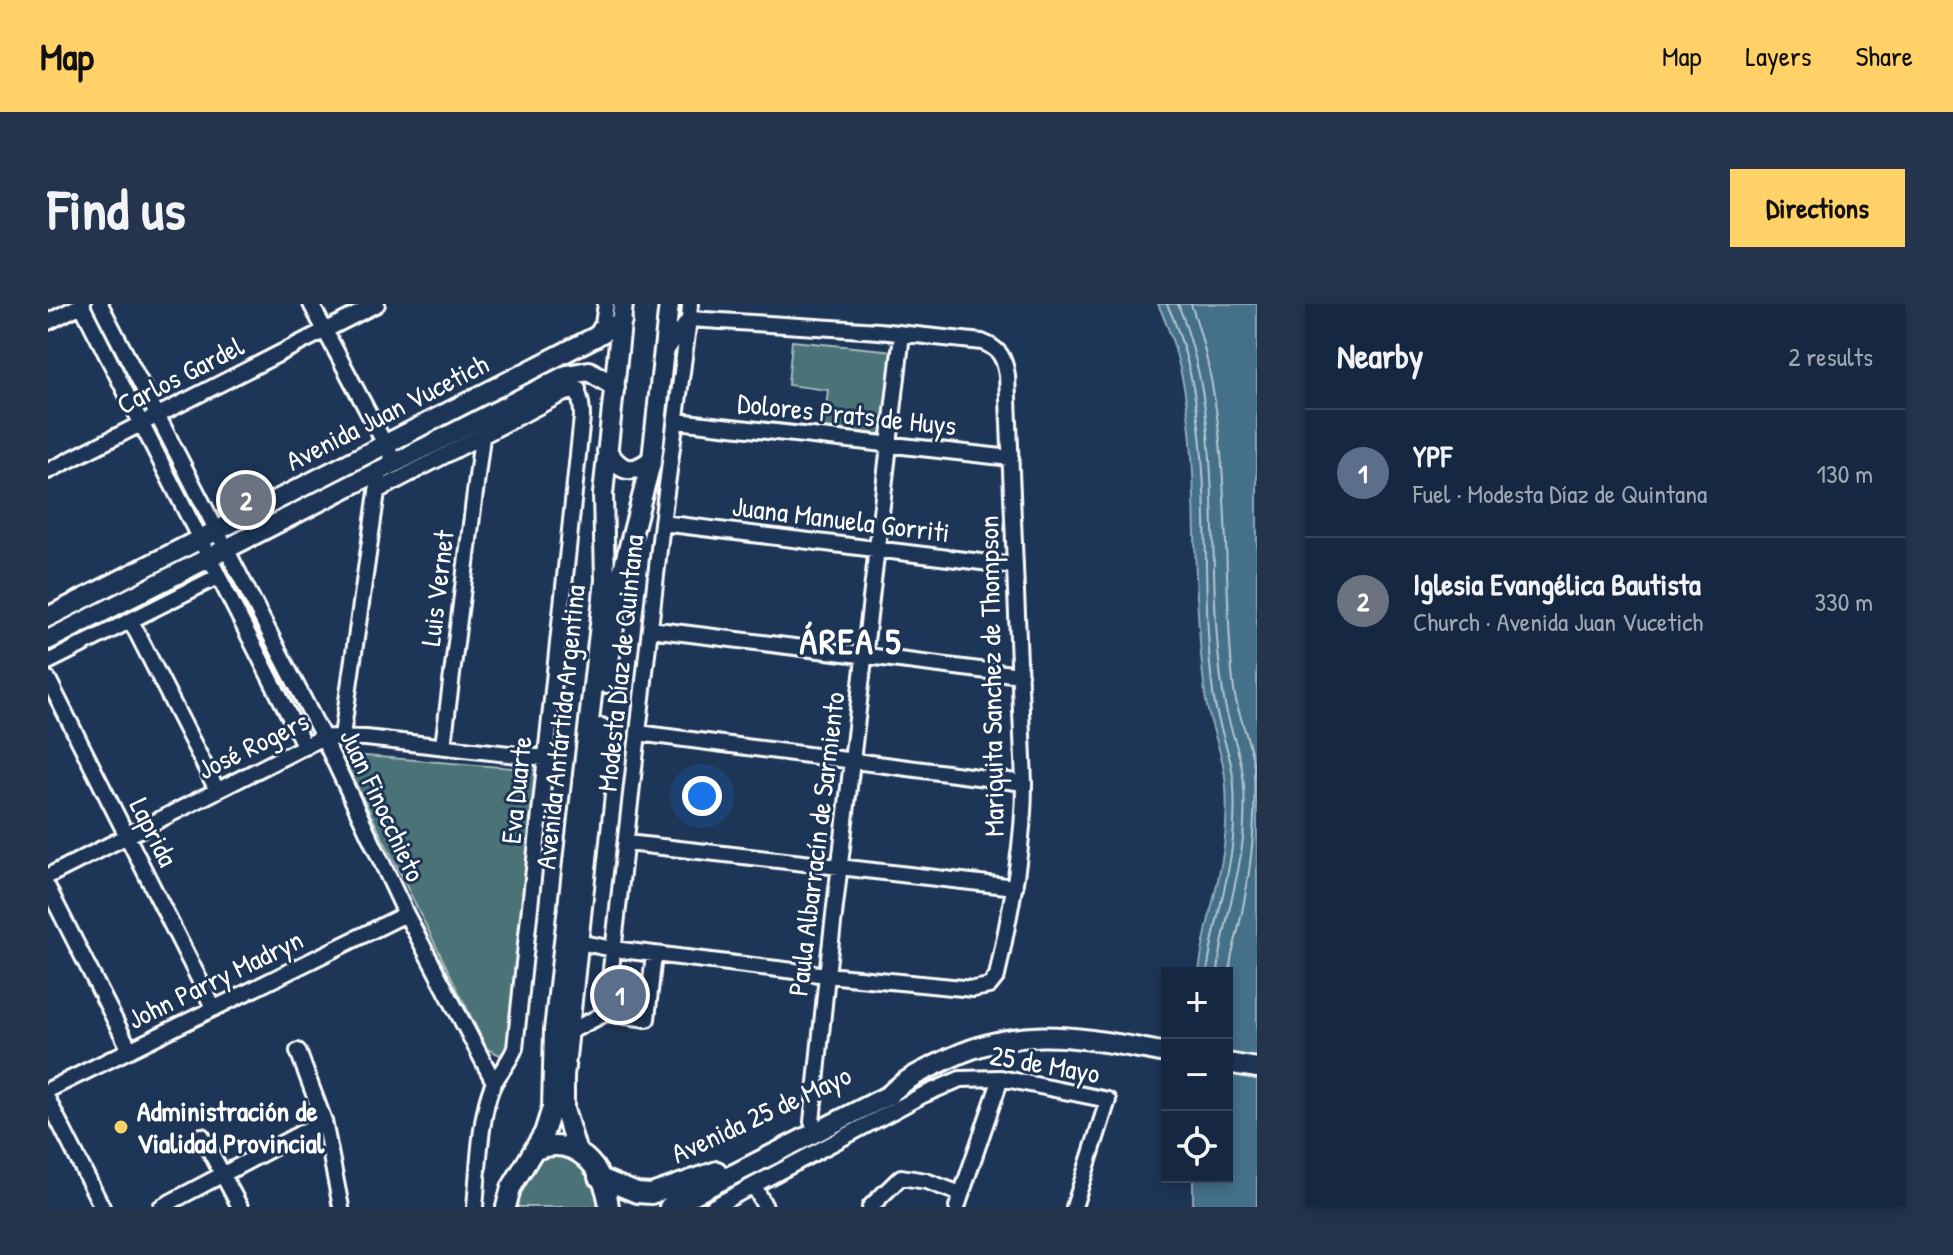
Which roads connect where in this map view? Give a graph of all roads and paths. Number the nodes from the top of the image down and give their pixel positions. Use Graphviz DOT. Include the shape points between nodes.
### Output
graph roads {
  1 [pos="82,304"];
  2 [pos="100,304"];
  3 [pos="311,304"];
  4 [pos="377,304"];
  5 [pos="606,304"];
  6 [pos="669,304"];
  7 [pos="690,311"];
  8 [pos="622,312"];
  9 [pos="48,322"];
  10 [pos="325,331"];
  11 [pos="902,334"];
  12 [pos="595,337"];
  13 [pos="663,354"];
  14 [pos="573,382"];
  15 [pos="615,387"];
  16 [pos="157,416"];
  17 [pos="677,421"];
  18 [pos="142,423"];
  19 [pos="482,437"];
  20 [pos="385,445"];
  21 [pos="889,446"];
  22 [pos="607,451"];
  23 [pos="1011,458"];
  24 [pos="652,459"];
  25 [pos="387,467"];
  26 [pos="48,471"];
  27 [pos="377,491"];
  28 [pos="662,523"];
  29 [pos="208,535"];
  30 [pos="877,549"];
  31 [pos="218,554"];
  32 [pos="1014,566"];
  33 [pos="219,576"];
  34 [pos="48,617"];
  35 [pos="131,621"];
  36 [pos="650,629"];
  37 [pos="48,640"];
  38 [pos="865,654"];
  39 [pos="48,662"];
  40 [pos="1020,675"];
  41 [pos="48,679"];
  42 [pos="638,733"];
  43 [pos="342,736"];
  44 [pos="323,737"];
  45 [pos="443,746"];
  46 [pos="305,747"];
  47 [pos="545,758"];
  48 [pos="852,760"];
  49 [pos="1024,783"];
  50 [pos="217,790"];
  51 [pos="127,836"];
  52 [pos="627,843"];
  53 [pos="840,868"];
  54 [pos="48,876"];
  55 [pos="1015,887"];
  56 [pos="48,888"];
  57 [pos="406,914"];
  58 [pos="578,942"];
  59 [pos="613,949"];
  60 [pos="654,954"];
  61 [pos="827,975"];
  62 [pos="213,1007"];
  63 [pos="606,1013"];
  64 [pos="567,1033"];
  65 [pos="130,1050"];
  66 [pos="298,1051"];
  67 [pos="1161,1052"];
  68 [pos="1233,1064"];
  69 [pos="1257,1068"];
  70 [pos="1001,1078"];
  71 [pos="494,1082"];
  72 [pos="903,1082"];
  73 [pos="48,1090"];
  74 [pos="48,1100"];
  75 [pos="324,1121"];
  76 [pos="812,1122"];
  77 [pos="202,1136"];
  78 [pos="576,1149"];
  79 [pos="533,1151"];
  80 [pos="223,1174"];
  81 [pos="598,1177"];
  82 [pos="754,1185"];
  83 [pos="959,1201"];
  84 [pos="99,1206"];
  85 [pos="161,1207"];
  86 [pos="240,1207"];
  87 [pos="341,1207"];
  88 [pos="475,1207"];
  89 [pos="506,1207"];
  90 [pos="609,1207"];
  91 [pos="669,1207"];
  92 [pos="713,1207"];
  93 [pos="765,1207"];
  94 [pos="870,1207"];
  95 [pos="1074,1207"];
  1 -- 9 [label="street"];
  1 -- 18 [label="street"];
  2 -- 16 [label="street"];
  3 -- 10 [label="street"];
  4 -- 10 [label="street, Carlos Gardel"];
  5 -- 12 [label="street"];
  6 -- 13 [label="main road, Avenida Antártida Argentina"];
  7 -- 11 [label="street"];
  7 -- 13 [label="street"];
  7 -- 17 [label="street, Modesta Díaz de Quintana"];
  8 -- 12 [label="main road, Avenida Juan Vucetich"];
  8 -- 15 [label="main road, Avenida Antártida Argentina"];
  10 -- 16 [label="street, Carlos Gardel"];
  10 -- 20 [label="street"];
  11 -- 21 [label="street, Paula Albarracín de Sarmiento"];
  11 -- 23 [label="street, Mariquita Sanchez de Thompson" via="997,348 1005,360"];
  12 -- 20 [label="main road, Avenida Juan Vucetich"];
  13 -- 24 [label="main road, Avenida Antártida Argentina"];
  14 -- 15 [label="main road" via="589,371"];
  14 -- 19 [label="street" via="560,395"];
  14 -- 25 [label="main road, Avenida Juan Vucetich"];
  14 -- 47 [label="street, Eva Duarte" via="582,417"];
  15 -- 22 [label="main road, Avenida Antártida Argentina"];
  16 -- 18 [label="street, Carlos Gardel"];
  16 -- 29 [label="street"];
  17 -- 21 [label="street, Dolores Prats de Huys"];
  17 -- 28 [label="street, Modesta Díaz de Quintana"];
  18 -- 26 [label="street, Carlos Gardel"];
  18 -- 29 [label="street"];
  19 -- 27 [label="street"];
  19 -- 45 [label="street, Luis Vernet"];
  20 -- 25 [label="street"];
  20 -- 29 [label="main road, Avenida Juan Vucetich"];
  21 -- 23 [label="street, Dolores Prats de Huys"];
  21 -- 30 [label="street, Paula Albarracín de Sarmiento"];
  22 -- 24 [label="main road" via="614,462 630,470"];
  22 -- 79 [label="main road, Avenida Antártida Argentina" via="605,580 554,1030 552,1108"];
  23 -- 32 [label="street, Mariquita Sanchez de Thompson"];
  24 -- 58 [label="main road, Avenida Antártida Argentina" via="617,597"];
  25 -- 27 [label="street"];
  25 -- 31 [label="main road, Avenida Juan Vucetich"];
  27 -- 43 [label="street"];
  28 -- 30 [label="street, Juana Manuela Gorriti"];
  28 -- 36 [label="street, Modesta Díaz de Quintana"];
  29 -- 31 [label="street"];
  29 -- 34 [label="main road, Avenida Juan Vucetich"];
  30 -- 32 [label="street, Juana Manuela Gorriti"];
  30 -- 38 [label="street, Paula Albarracín de Sarmiento"];
  31 -- 33 [label="street, Juan Finocchieto"];
  31 -- 37 [label="main road, Avenida Juan Vucetich"];
  31 -- 44 [label="street, Juan Finocchieto"];
  32 -- 40 [label="street, Mariquita Sanchez de Thompson"];
  33 -- 35 [label="street"];
  33 -- 46 [label="street, Juan Finocchieto"];
  35 -- 39 [label="street"];
  35 -- 50 [label="street"];
  36 -- 38 [label="street"];
  36 -- 42 [label="street, Modesta Díaz de Quintana"];
  38 -- 40 [label="street"];
  38 -- 48 [label="street, Paula Albarracín de Sarmiento"];
  40 -- 49 [label="street, Mariquita Sanchez de Thompson"];
  41 -- 51 [label="street, Laprida"];
  42 -- 48 [label="street"];
  42 -- 52 [label="street, Modesta Díaz de Quintana"];
  43 -- 44 [label="street, José Rogers"];
  43 -- 45 [label="street, José Rogers"];
  44 -- 46 [label="street, José Rogers"];
  44 -- 57 [label="street, Juan Finocchieto"];
  45 -- 47 [label="street, José Rogers"];
  46 -- 50 [label="street, José Rogers"];
  47 -- 71 [label="street, Eva Duarte" via="515,1048"];
  48 -- 49 [label="street"];
  48 -- 53 [label="street, Paula Albarracín de Sarmiento"];
  49 -- 55 [label="street, Mariquita Sanchez de Thompson"];
  50 -- 51 [label="street, José Rogers"];
  51 -- 54 [label="street, José Rogers"];
  51 -- 62 [label="street, Laprida"];
  52 -- 53 [label="street"];
  52 -- 59 [label="street, Modesta Díaz de Quintana"];
  53 -- 55 [label="street"];
  53 -- 61 [label="street, Paula Albarracín de Sarmiento"];
  55 -- 61 [label="street, Mariquita Sanchez de Thompson" via="997,976 989,986 973,989"];
  56 -- 65 [label="street"];
  57 -- 62 [label="street, John Parry Madryn"];
  57 -- 71 [label="street, Juan Finocchieto"];
  58 -- 59 [label="street"];
  58 -- 64 [label="main road, Avenida Antártida Argentina"];
  59 -- 60 [label="street"];
  59 -- 63 [label="street, Modesta Díaz de Quintana"];
  60 -- 61 [label="street"];
  60 -- 63 [label="street" via="647,1019"];
  61 -- 76 [label="street, Paula Albarracín de Sarmiento"];
  62 -- 65 [label="street, John Parry Madryn"];
  63 -- 64 [label="street"];
  64 -- 78 [label="main road, Avenida Antártida Argentina" via="564,1109"];
  65 -- 73 [label="street, John Parry Madryn"];
  66 -- 75 [label="street"];
  67 -- 72 [label="main road, Avenida 25 de Mayo" via="1095,1040 1013,1037 967,1050"];
  68 -- 69 [label="main road"];
  70 -- 82 [label="street, 25 de Mayo" via="943,1085"];
  70 -- 83 [label="street"];
  70 -- 95 [label="street, 25 de Mayo" via="1108,1100"];
  71 -- 88 [label="street, Eva Duarte"];
  72 -- 76 [label="main road, Avenida 25 de Mayo"];
  72 -- 91 [label="main road, Avenida 25 de Mayo" via="889,1095"];
  74 -- 84 [label="street"];
  75 -- 80 [label="street"];
  75 -- 87 [label="street"];
  76 -- 81 [label="main road, Avenida 25 de Mayo" via="706,1176 651,1194"];
  77 -- 80 [label="street"];
  78 -- 79 [label="main road" via="548,1145"];
  78 -- 81 [label="main road"];
  79 -- 89 [label="main road, Avenida Antártida Argentina"];
  80 -- 85 [label="street"];
  80 -- 86 [label="street"];
  81 -- 90 [label="main road"];
  82 -- 92 [label="street, 25 de Mayo"];
  82 -- 93 [label="street"];
  83 -- 94 [label="street" via="926,1181 901,1177"];
}
